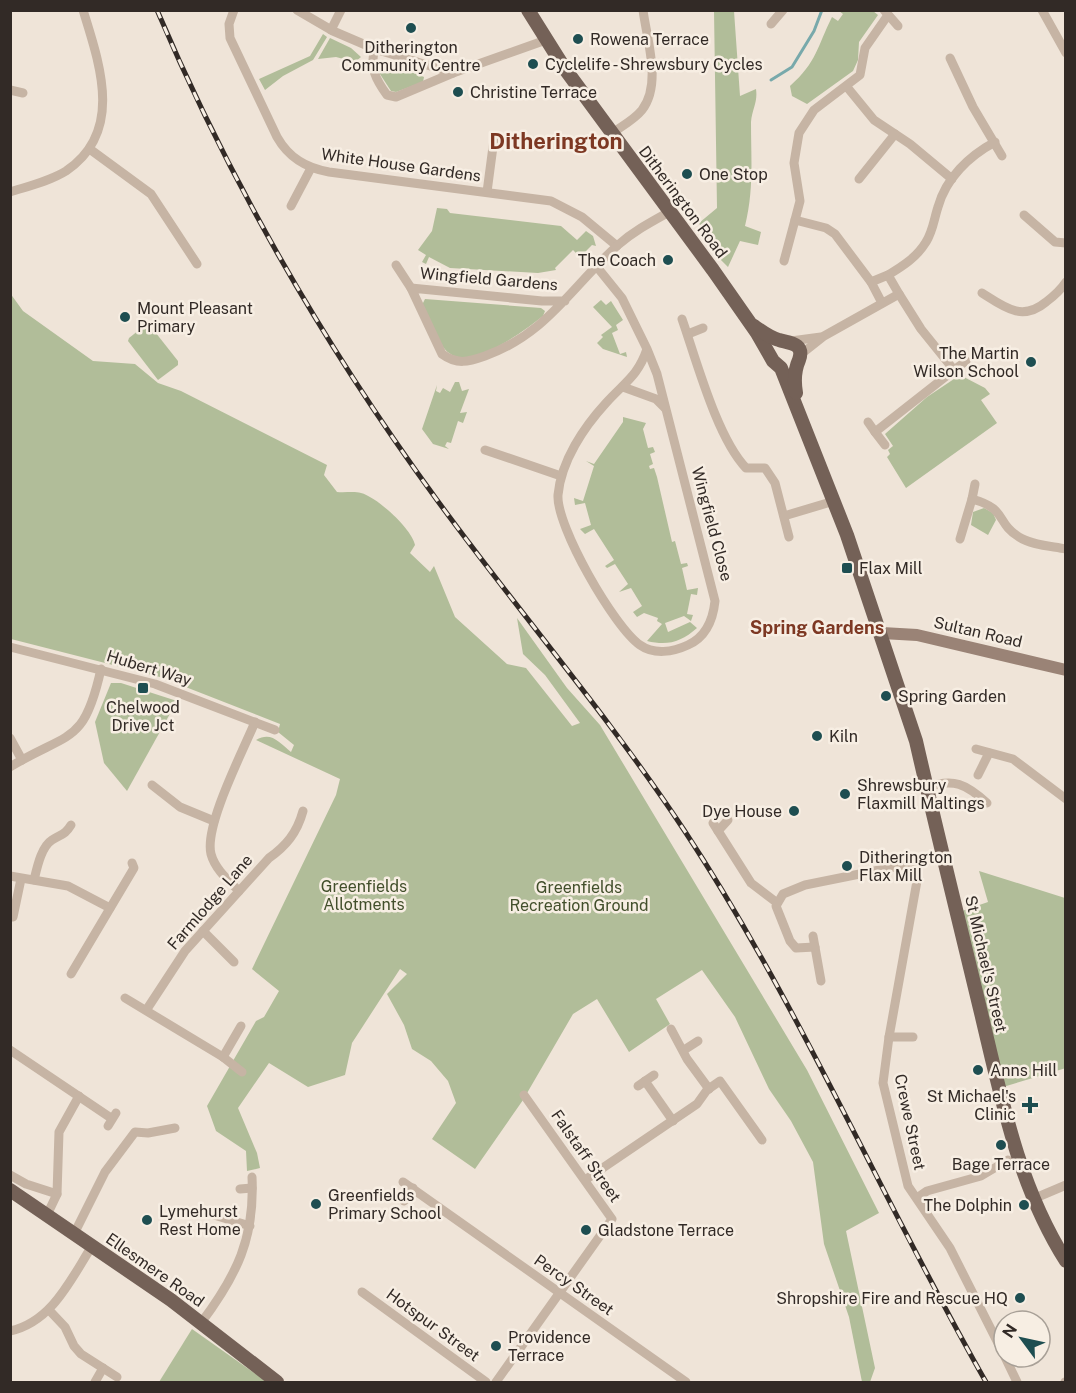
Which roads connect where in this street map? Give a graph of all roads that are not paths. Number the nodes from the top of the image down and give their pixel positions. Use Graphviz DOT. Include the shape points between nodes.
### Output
graph roads {
  1 [pos="83,10"];
  2 [pos="234,10"];
  3 [pos="297,10"];
  4 [pos="341,10"];
  5 [pos="528,10"];
  6 [pos="643,10"];
  7 [pos="1042,10"];
  8 [pos="782,11"];
  9 [pos="886,13"];
  10 [pos="771,24"];
  11 [pos="898,26"];
  12 [pos="331,30"];
  13 [pos="546,40"];
  14 [pos="375,49"];
  15 [pos="1065,52"];
  16 [pos="950,58"];
  17 [pos="453,73"];
  18 [pos="959,75"];
  19 [pos="949,80"];
  20 [pos="847,87"];
  21 [pos="10,90"];
  22 [pos="23,93"];
  23 [pos="612,133"];
  24 [pos="895,134"];
  25 [pos="494,139"];
  26 [pos="995,142"];
  27 [pos="91,150"];
  28 [pos="1002,156"];
  29 [pos="858,164"];
  30 [pos="311,168"];
  31 [pos="867,170"];
  32 [pos="859,179"];
  33 [pos="952,179"];
  34 [pos="10,192"];
  35 [pos="487,192"];
  36 [pos="291,206"];
  37 [pos="669,212"];
  38 [pos="1024,214"];
  39 [pos="795,220"];
  40 [pos="1065,243"];
  41 [pos="617,246"];
  42 [pos="784,261"];
  43 [pos="197,264"];
  44 [pos="396,265"];
  45 [pos="597,267"];
  46 [pos="888,275"];
  47 [pos="871,282"];
  48 [pos="1065,282"];
  49 [pos="411,288"];
  50 [pos="982,292"];
  51 [pos="898,294"];
  52 [pos="565,301"];
  53 [pos="882,303"];
  54 [pos="682,319"];
  55 [pos="750,324"];
  56 [pos="704,328"];
  57 [pos="688,334"];
  58 [pos="824,336"];
  59 [pos="786,341"];
  60 [pos="647,349"];
  61 [pos="771,356"];
  62 [pos="798,359"];
  63 [pos="966,361"];
  64 [pos="781,368"];
  65 [pos="954,370"];
  66 [pos="623,387"];
  67 [pos="666,410"];
  68 [pos="799,410"];
  69 [pos="868,422"];
  70 [pos="875,432"];
  71 [pos="885,445"];
  72 [pos="484,450"];
  73 [pos="561,476"];
  74 [pos="975,484"];
  75 [pos="972,498"];
  76 [pos="834,501"];
  77 [pos="784,516"];
  78 [pos="789,537"];
  79 [pos="960,539"];
  80 [pos="1065,549"];
  81 [pos="882,633"];
  82 [pos="10,647"];
  83 [pos="101,669"];
  84 [pos="1065,670"];
  85 [pos="255,722"];
  86 [pos="275,730"];
  87 [pos="10,738"];
  88 [pos="976,749"];
  89 [pos="989,753"];
  90 [pos="22,760"];
  91 [pos="10,767"];
  92 [pos="978,775"];
  93 [pos="152,785"];
  94 [pos="927,787"];
  95 [pos="175,789"];
  96 [pos="170,798"];
  97 [pos="1065,799"];
  98 [pos="987,803"];
  99 [pos="304,818"];
  100 [pos="728,820"];
  101 [pos="214,821"];
  102 [pos="71,825"];
  103 [pos="944,857"];
  104 [pos="917,862"];
  105 [pos="132,863"];
  106 [pos="10,876"];
  107 [pos="21,879"];
  108 [pos="34,880"];
  109 [pos="239,891"];
  110 [pos="776,902"];
  111 [pos="110,908"];
  112 [pos="13,917"];
  113 [pos="202,931"];
  114 [pos="813,936"];
  115 [pos="815,947"];
  116 [pos="234,962"];
  117 [pos="71,974"];
  118 [pos="821,981"];
  119 [pos="124,998"];
  120 [pos="147,1009"];
  121 [pos="241,1026"];
  122 [pos="671,1029"];
  123 [pos="913,1036"];
  124 [pos="889,1037"];
  125 [pos="698,1041"];
  126 [pos="11,1046"];
  127 [pos="684,1050"];
  128 [pos="223,1057"];
  129 [pos="242,1072"];
  130 [pos="654,1075"];
  131 [pos="709,1089"];
  132 [pos="524,1095"];
  133 [pos="79,1096"];
  134 [pos="112,1119"];
  135 [pos="673,1121"];
  136 [pos="175,1128"];
  137 [pos="762,1140"];
  138 [pos="1008,1160"];
  139 [pos="10,1175"];
  140 [pos="252,1177"];
  141 [pos="585,1180"];
  142 [pos="403,1182"];
  143 [pos="1065,1185"];
  144 [pos="252,1188"];
  145 [pos="412,1188"];
  146 [pos="240,1189"];
  147 [pos="10,1190"];
  148 [pos="57,1194"];
  149 [pos="917,1198"];
  150 [pos="1033,1199"];
  151 [pos="404,1201"];
  152 [pos="220,1213"];
  153 [pos="47,1215"];
  154 [pos="249,1227"];
  155 [pos="75,1234"];
  156 [pos="92,1246"];
  157 [pos="1065,1261"];
  158 [pos="362,1292"];
  159 [pos="560,1293"];
  160 [pos="49,1310"];
  161 [pos="201,1323"];
  162 [pos="10,1331"];
  163 [pos="992,1332"];
  164 [pos="103,1368"];
  165 [pos="1010,1369"];
  166 [pos="117,1377"];
  167 [pos="95,1383"];
  168 [pos="277,1383"];
  169 [pos="486,1383"];
  170 [pos="496,1383"];
  171 [pos="686,1383"];
  172 [pos="1017,1383"];
  1 -- 27 [label="street" via="103,94 102,113"];
  2 -- 30 [label="street, White House Gardens" via="230,38 277,137 290,155"];
  3 -- 12 [label="street"];
  4 -- 12 [label="street"];
  5 -- 13 [label="main road, Ditherington Road"];
  6 -- 23 [label="street" via="652,74 650,91 643,110"];
  7 -- 15 [label="street"];
  8 -- 10 [label="street"];
  9 -- 11 [label="street"];
  9 -- 20 [label="street" via="865,48 860,75"];
  12 -- 14 [label="street"];
  13 -- 17 [label="street"];
  13 -- 23 [label="main road, Ditherington Road"];
  14 -- 17 [label="street"];
  14 -- 17 [label="street" via="372,60 376,80 387,95 396,97"];
  16 -- 18 [label="street"];
  18 -- 19 [label="street"];
  18 -- 26 [label="street"];
  20 -- 24 [label="street" via="867,114"];
  20 -- 39 [label="street" via="814,110 799,133 794,163 800,201"];
  21 -- 22 [label="street"];
  23 -- 37 [label="main road, Ditherington Road"];
  24 -- 31 [label="street"];
  24 -- 33 [label="street"];
  25 -- 35 [label="street, White House Gardens"];
  26 -- 28 [label="street"];
  26 -- 33 [label="street" via="974,154"];
  27 -- 34 [label="street" via="65,172"];
  27 -- 43 [label="street" via="151,194"];
  29 -- 31 [label="street"];
  30 -- 35 [label="street, White House Gardens"];
  30 -- 36 [label="street, White House Gardens"];
  31 -- 32 [label="street"];
  33 -- 46 [label="street" via="942,195 926,241 913,258"];
  35 -- 41 [label="street, White House Gardens" via="551,201 566,207"];
  37 -- 41 [label="street, Wingfield Gardens"];
  37 -- 55 [label="main road, Ditherington Road"];
  38 -- 40 [label="street" via="1055,242"];
  39 -- 42 [label="street"];
  39 -- 47 [label="street" via="835,234"];
  41 -- 45 [label="street, Wingfield Gardens"];
  44 -- 49 [label="street, Wingfield Gardens"];
  45 -- 52 [label="street, Wingfield Gardens"];
  45 -- 60 [label="street, Wingfield Close" via="622,298"];
  46 -- 47 [label="street"];
  46 -- 51 [label="street"];
  47 -- 53 [label="street"];
  48 -- 50 [label="street" via="1040,307 1022,314"];
  49 -- 52 [label="street, Wingfield Gardens"];
  49 -- 52 [label="street, Wingfield Gardens" via="442,354 460,363 510,347"];
  51 -- 53 [label="street"];
  51 -- 65 [label="street"];
  53 -- 58 [label="street"];
  54 -- 57 [label="street"];
  55 -- 59 [label="main road, Ditherington Road"];
  55 -- 61 [label="main road, Ditherington Road"];
  56 -- 57 [label="street"];
  57 -- 77 [label="street" via="715,411 739,458 748,469 761,467 770,472"];
  58 -- 59 [label="street"];
  58 -- 62 [label="street"];
  59 -- 61 [label="main road" via="775,344"];
  59 -- 62 [label="main road, Ditherington Road" via="796,344"];
  60 -- 66 [label="street, Wingfield Close" via="635,376"];
  60 -- 67 [label="street, Wingfield Close"];
  61 -- 64 [label="main road, Ditherington Road"];
  62 -- 64 [label="main road" via="787,369"];
  62 -- 68 [label="main road, Ditherington Road" via="795,386"];
  63 -- 65 [label="street"];
  64 -- 68 [label="main road, Ditherington Road"];
  65 -- 70 [label="street"];
  66 -- 67 [label="street" via="656,399"];
  66 -- 73 [label="street, Wingfield Close" via="606,403 578,442"];
  67 -- 73 [label="street, Wingfield Close" via="714,588 710,624 692,644 654,652 640,646 619,623 568,536 559,506"];
  68 -- 76 [label="main road, Ditherington Road"];
  69 -- 70 [label="street"];
  70 -- 71 [label="street"];
  72 -- 73 [label="street"];
  74 -- 75 [label="street"];
  75 -- 79 [label="street"];
  75 -- 80 [label="street" via="993,506 1019,537"];
  76 -- 77 [label="street"];
  76 -- 81 [label="main road, Ditherington Road"];
  77 -- 78 [label="street"];
  81 -- 84 [label="street, Sultan Road" via="917,635"];
  81 -- 94 [label="main road, St Michael's Street"];
  82 -- 83 [label="street, Hubert Way"];
  83 -- 85 [label="street, Hubert Way" via="180,692"];
  83 -- 90 [label="street" via="89,713 76,730"];
  85 -- 86 [label="street, Hubert Way"];
  85 -- 101 [label="street"];
  87 -- 90 [label="street"];
  88 -- 89 [label="street"];
  89 -- 92 [label="street"];
  89 -- 97 [label="street" via="1018,762"];
  90 -- 91 [label="street"];
  93 -- 96 [label="street"];
  94 -- 98 [label="street" via="953,782"];
  94 -- 103 [label="main road, St Michael's Street"];
  95 -- 96 [label="street"];
  96 -- 101 [label="street" via="180,807"];
  99 -- 109 [label="street, Farmlodge Lane" via="285,847 268,858"];
  100 -- 110 [label="street" via="715,827 756,889"];
  101 -- 109 [label="street" via="211,854 216,866"];
  102 -- 108 [label="street" via="68,839 53,839 46,846"];
  103 -- 104 [label="street"];
  103 -- 150 [label="main road, St Michael's Street" via="996,1083"];
  104 -- 110 [label="street" via="805,885 783,894"];
  104 -- 124 [label="street, Crewe Street" via="917,881"];
  105 -- 111 [label="street" via="134,868"];
  106 -- 107 [label="street"];
  107 -- 108 [label="street"];
  107 -- 112 [label="street"];
  108 -- 111 [label="street" via="80,890"];
  109 -- 113 [label="street, Farmlodge Lane"];
  110 -- 115 [label="street" via="793,945"];
  111 -- 117 [label="street"];
  113 -- 116 [label="street"];
  113 -- 120 [label="street, Farmlodge Lane"];
  114 -- 115 [label="street"];
  115 -- 118 [label="street"];
  119 -- 120 [label="street"];
  120 -- 128 [label="street"];
  121 -- 128 [label="street"];
  122 -- 127 [label="street"];
  123 -- 124 [label="street"];
  124 -- 149 [label="street, Crewe Street" via="883,1083 908,1186"];
  125 -- 127 [label="street"];
  126 -- 133 [label="street"];
  127 -- 131 [label="street"];
  128 -- 129 [label="street"];
  130 -- 135 [label="street" via="641,1084"];
  131 -- 135 [label="street" via="697,1104"];
  131 -- 137 [label="street" via="720,1081"];
  132 -- 141 [label="street, Falstaff Street"];
  133 -- 134 [label="street"];
  133 -- 148 [label="street" via="59,1132"];
  135 -- 141 [label="street"];
  136 -- 155 [label="street" via="135,1132 126,1141 88,1202"];
  138 -- 149 [label="street" via="981,1176 927,1191"];
  139 -- 148 [label="street"];
  140 -- 144 [label="street"];
  141 -- 159 [label="street, Falstaff Street" via="612,1219"];
  142 -- 145 [label="street, Percy Street"];
  143 -- 150 [label="street"];
  144 -- 146 [label="street"];
  144 -- 154 [label="street"];
  145 -- 151 [label="street"];
  145 -- 159 [label="street, Percy Street"];
  147 -- 153 [label="main road, Ellesmere Road"];
  148 -- 153 [label="street"];
  149 -- 163 [label="street, Crewe Street" via="950,1248"];
  150 -- 157 [label="main road, St Michael's Street"];
  152 -- 154 [label="street"];
  153 -- 155 [label="main road, Ellesmere Road"];
  154 -- 161 [label="street" via="233,1277"];
  155 -- 156 [label="main road, Ellesmere Road"];
  156 -- 160 [label="street"];
  156 -- 161 [label="main road, Ellesmere Road"];
  158 -- 169 [label="street, Hotspur Street"];
  159 -- 170 [label="street"];
  159 -- 171 [label="street, Percy Street"];
  160 -- 162 [label="street" via="35,1321"];
  160 -- 164 [label="street" via="65,1327 74,1346"];
  161 -- 168 [label="main road, Ellesmere Road"];
  164 -- 166 [label="street"];
  164 -- 167 [label="street"];
  165 -- 172 [label="street, Crewe Street"];
}
